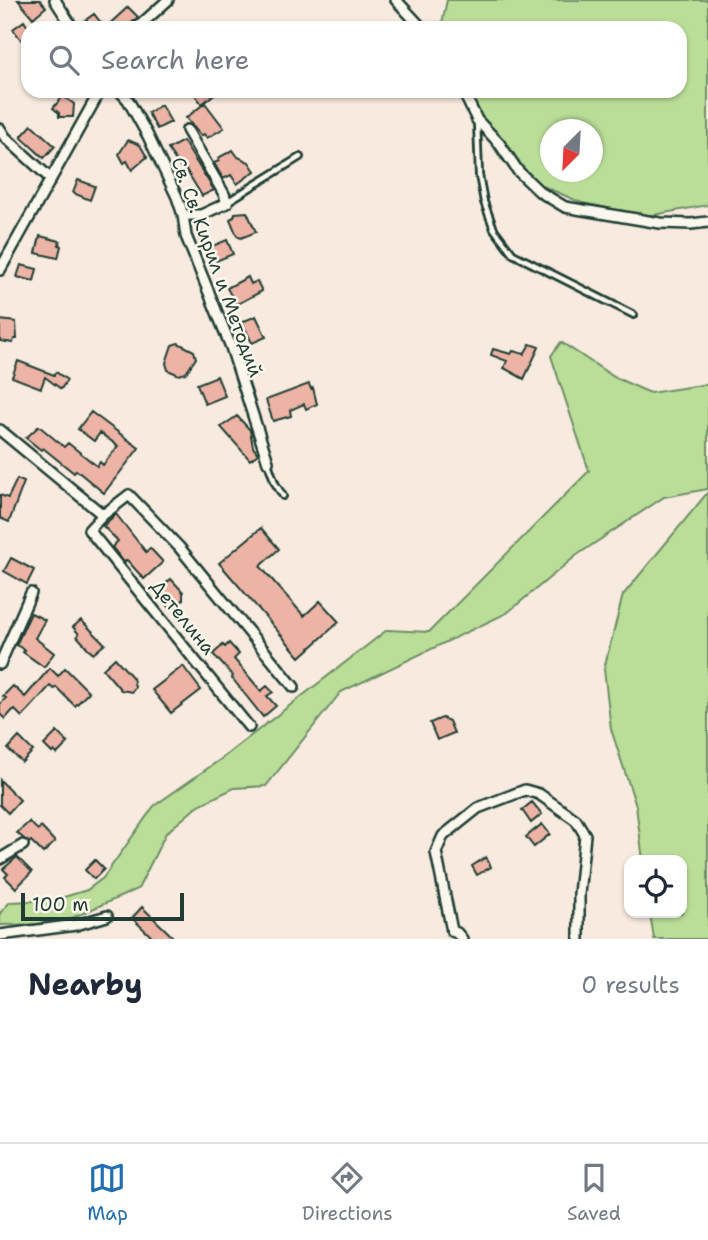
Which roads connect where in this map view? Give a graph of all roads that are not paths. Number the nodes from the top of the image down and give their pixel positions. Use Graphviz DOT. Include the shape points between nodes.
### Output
graph roads {
  1 [pos="55,0"];
  2 [pos="168,0"];
  3 [pos="396,0"];
  4 [pos="68,21"];
  5 [pos="145,21"];
  6 [pos="416,21"];
  7 [pos="96,98"];
  8 [pos="126,98"];
  9 [pos="466,98"];
  10 [pos="477,120"];
  11 [pos="0,129"];
  12 [pos="187,130"];
  13 [pos="300,157"];
  14 [pos="51,179"];
  15 [pos="227,202"];
  16 [pos="183,215"];
  17 [pos="708,222"];
  18 [pos="0,270"];
  19 [pos="634,315"];
  20 [pos="0,430"];
  21 [pos="268,462"];
  22 [pos="283,496"];
  23 [pos="103,515"];
  24 [pos="31,593"];
  25 [pos="0,664"];
  26 [pos="294,687"];
  27 [pos="249,727"];
  28 [pos="23,845"];
  29 [pos="0,859"];
  30 [pos="107,916"];
  31 [pos="0,935"];
  32 [pos="451,935"];
  33 [pos="462,939"];
  34 [pos="579,939"];
  1 -- 4 [label="street"];
  2 -- 5 [label="street"];
  3 -- 6 [label="street"];
  7 -- 14 [label="street"];
  8 -- 16 [label="street, Св. Св. Кирил и Методий"];
  9 -- 10 [label="street"];
  10 -- 17 [label="street" via="540,192 565,207 660,223"];
  10 -- 19 [label="lane" via="484,202 494,229 513,254"];
  11 -- 14 [label="street"];
  12 -- 15 [label="street"];
  13 -- 15 [label="lane"];
  14 -- 18 [label="street"];
  15 -- 16 [label="street" via="201,215"];
  16 -- 21 [label="street, Св. Св. Кирил и Методий"];
  20 -- 23 [label="street"];
  21 -- 22 [label="lane"];
  23 -- 26 [label="street" via="129,495 179,547"];
  23 -- 27 [label="street, Детелина" via="89,530"];
  24 -- 25 [label="street"];
  28 -- 29 [label="street"];
  30 -- 31 [label="street"];
  32 -- 33 [label="street" via="457,933"];
  32 -- 34 [label="street" via="438,842 478,808 525,790 539,794 576,820 585,835"];
}
